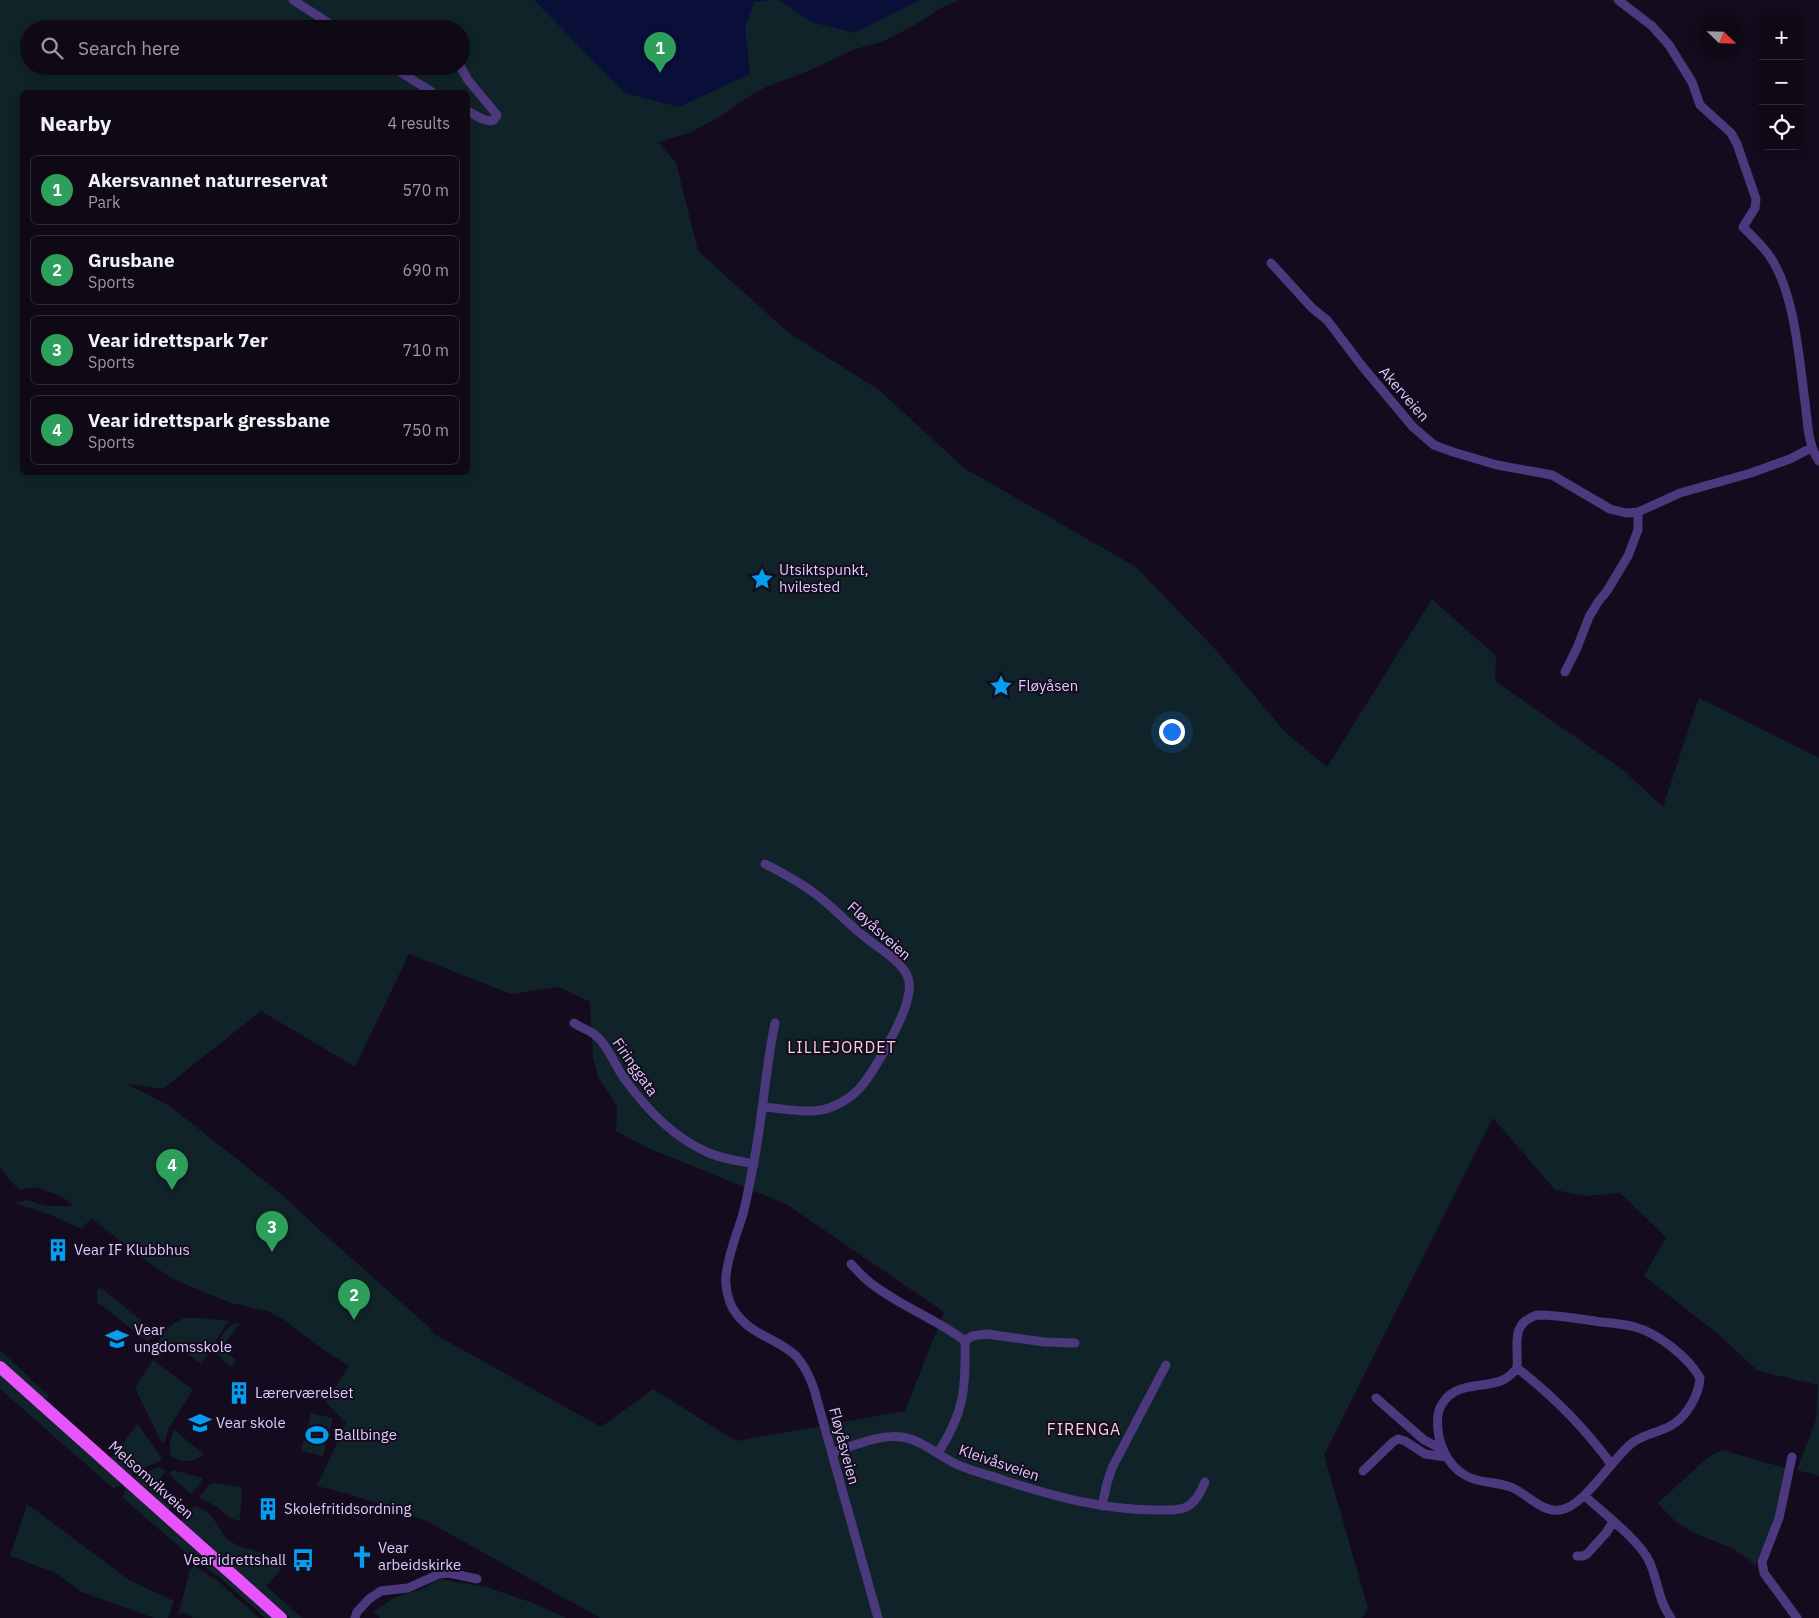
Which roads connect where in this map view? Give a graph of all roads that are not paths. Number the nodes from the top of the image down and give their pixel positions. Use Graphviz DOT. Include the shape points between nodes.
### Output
graph roads {
  1 [pos="293,0"];
  2 [pos="1618,0"];
  3 [pos="324,20"];
  4 [pos="405,75"];
  5 [pos="465,75"];
  6 [pos="429,90"];
  7 [pos="470,112"];
  8 [pos="1271,263"];
  9 [pos="1811,448"];
  10 [pos="1819,461"];
  11 [pos="1638,512"];
  12 [pos="1565,672"];
  13 [pos="765,864"];
  14 [pos="574,1023"];
  15 [pos="776,1023"];
  16 [pos="762,1107"];
  17 [pos="754,1164"];
  18 [pos="851,1264"];
  19 [pos="965,1341"];
  20 [pos="1075,1344"];
  21 [pos="1166,1366"];
  22 [pos="0,1367"];
  23 [pos="1517,1368"];
  24 [pos="1376,1398"];
  25 [pos="832,1453"];
  26 [pos="938,1453"];
  27 [pos="1444,1453"];
  28 [pos="1792,1457"];
  29 [pos="1611,1464"];
  30 [pos="1363,1470"];
  31 [pos="1205,1482"];
  32 [pos="1585,1496"];
  33 [pos="1102,1506"];
  34 [pos="1613,1522"];
  35 [pos="1577,1556"];
  36 [pos="477,1579"];
  37 [pos="281,1618"];
  38 [pos="355,1618"];
  39 [pos="878,1618"];
  40 [pos="1671,1618"];
  41 [pos="1797,1618"];
  1 -- 3 [label="street"];
  2 -- 9 [label="street" via="1652,26 1669,45 1692,82 1700,105 1731,133 1737,144 1756,199 1755,208 1743,227 1772,259 1790,303"];
  4 -- 6 [label="street"];
  5 -- 7 [label="street" via="497,115 491,122"];
  8 -- 11 [label="street, Akerveien" via="1327,320 1413,427 1434,445 1497,465 1552,475 1610,509"];
  9 -- 10 [label="street"];
  9 -- 11 [label="street, Akerveien" via="1751,473 1680,493"];
  11 -- 12 [label="street" via="1638,530 1628,556 1589,616"];
  13 -- 16 [label="street, Fløyåsveien" via="800,882 894,960 906,974 909,992 897,1026 874,1068 848,1098 816,1111"];
  14 -- 17 [label="street, Firinggata" via="604,1044 636,1095 663,1123 709,1153"];
  15 -- 16 [label="street"];
  16 -- 17 [label="street"];
  17 -- 25 [label="street, Fløyåsveien" via="726,1278 730,1301 750,1328 783,1347 803,1365 814,1389"];
  18 -- 19 [label="street" via="868,1281"];
  19 -- 20 [label="street" via="972,1336 987,1334"];
  19 -- 26 [label="street" via="964,1393 960,1412 950,1436"];
  21 -- 33 [label="street" via="1112,1468"];
  22 -- 37 [label="main road, Melsomvikveien"];
  23 -- 27 [label="street" via="1504,1380 1459,1388 1445,1399 1438,1414 1438,1432"];
  23 -- 29 [label="street" via="1568,1412"];
  23 -- 29 [label="street" via="1518,1332 1524,1321 1536,1315 1637,1327 1656,1336 1692,1367 1700,1383 1684,1413 1675,1423 1632,1442"];
  24 -- 27 [label="street"];
  25 -- 26 [label="street, Kleivåsveien" via="891,1436 912,1439"];
  25 -- 39 [label="street, Fløyåsveien"];
  26 -- 33 [label="street, Kleivåsveien" via="963,1467 1057,1498"];
  27 -- 30 [label="street" via="1425,1454 1398,1439"];
  27 -- 32 [label="street" via="1457,1470 1470,1478 1512,1488 1547,1509 1568,1508"];
  28 -- 41 [label="street" via="1779,1518 1762,1562 1764,1572"];
  29 -- 32 [label="street"];
  31 -- 33 [label="street, Kleivåsveien" via="1198,1496 1184,1508 1144,1510"];
  32 -- 34 [label="street"];
  34 -- 35 [label="street" via="1586,1554"];
  34 -- 40 [label="street" via="1649,1559"];
  36 -- 38 [label="street" via="439,1574 408,1588 381,1591 369,1599"];
}
